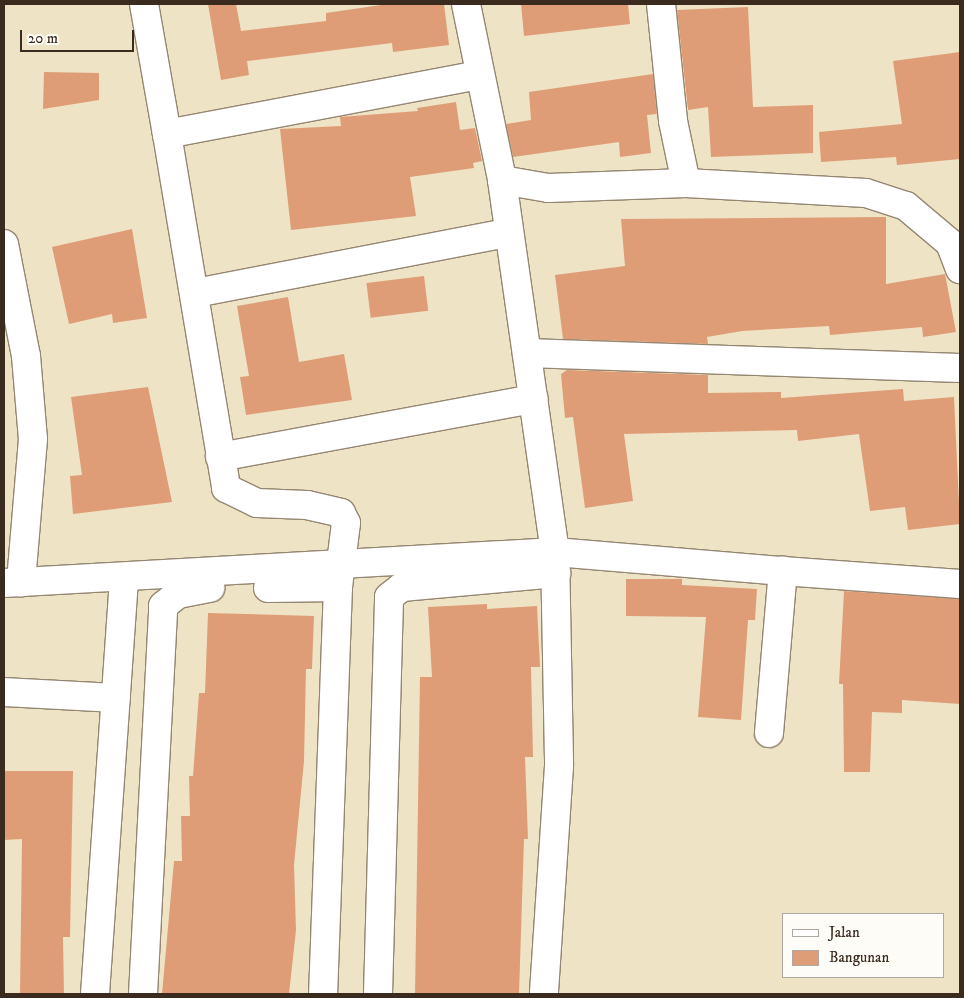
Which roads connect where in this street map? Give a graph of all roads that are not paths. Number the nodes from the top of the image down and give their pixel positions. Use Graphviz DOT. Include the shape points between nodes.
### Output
graph roads {
  1 [pos="144,4"];
  2 [pos="466,4"];
  3 [pos="661,4"];
  4 [pos="478,75"];
  5 [pos="167,134"];
  6 [pos="502,180"];
  7 [pos="686,183"];
  8 [pos="508,233"];
  9 [pos="955,242"];
  10 [pos="4,244"];
  11 [pos="960,269"];
  12 [pos="195,293"];
  13 [pos="527,353"];
  14 [pos="960,368"];
  15 [pos="534,399"];
  16 [pos="220,457"];
  17 [pos="555,563"];
  18 [pos="783,571"];
  19 [pos="341,577"];
  20 [pos="124,580"];
  21 [pos="13,583"];
  22 [pos="960,584"];
  23 [pos="4,692"];
  24 [pos="116,698"];
  25 [pos="769,733"];
  26 [pos="95,994"];
  27 [pos="143,994"];
  28 [pos="323,994"];
  29 [pos="378,994"];
  30 [pos="544,994"];
  1 -- 5 [label="street"];
  2 -- 4 [label="street"];
  3 -- 7 [label="street" via="673,121"];
  4 -- 5 [label="street"];
  4 -- 6 [label="street"];
  5 -- 12 [label="street"];
  6 -- 7 [label="street" via="548,188"];
  6 -- 8 [label="street"];
  7 -- 9 [label="street" via="866,193 906,206"];
  8 -- 12 [label="street"];
  8 -- 13 [label="street"];
  9 -- 11 [label="street"];
  10 -- 21 [label="street" via="26,356 33,439"];
  12 -- 16 [label="street"];
  13 -- 14 [label="street"];
  13 -- 15 [label="street"];
  15 -- 16 [label="street"];
  15 -- 17 [label="street"];
  16 -- 19 [label="street" via="226,488 239,498 307,505 341,513 347,534"];
  17 -- 18 [label="street"];
  17 -- 19 [label="street"];
  17 -- 29 [label="street" via="412,585 389,597"];
  17 -- 30 [label="street" via="559,766"];
  18 -- 22 [label="street"];
  18 -- 25 [label="street"];
  19 -- 20 [label="street"];
  19 -- 27 [label="street" via="206,588 178,594 163,606"];
  19 -- 28 [label="street"];
  20 -- 21 [label="street"];
  20 -- 24 [label="street"];
  23 -- 24 [label="street"];
  24 -- 26 [label="street"];
}
